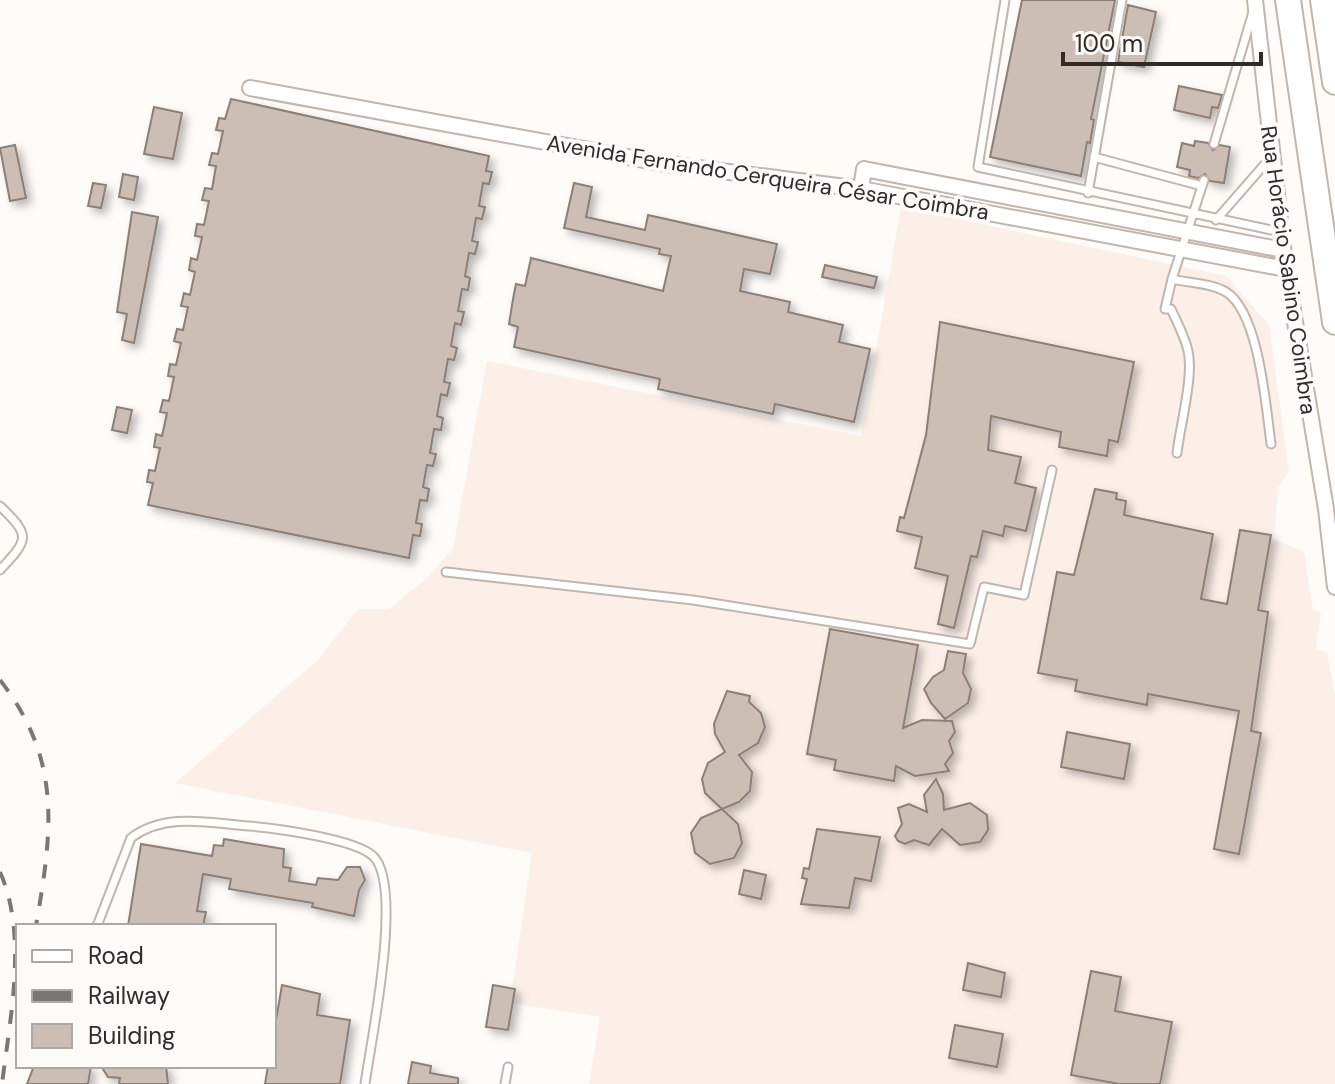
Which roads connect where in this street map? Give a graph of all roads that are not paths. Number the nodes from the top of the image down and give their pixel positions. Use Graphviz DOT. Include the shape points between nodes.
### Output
graph roads {
  1 [pos="1005,0"];
  2 [pos="1122,0"];
  3 [pos="1252,0"];
  4 [pos="1288,0"];
  5 [pos="1323,0"];
  6 [pos="1335,82"];
  7 [pos="250,88"];
  8 [pos="1214,144"];
  9 [pos="1094,157"];
  10 [pos="1271,157"];
  11 [pos="861,189"];
  12 [pos="1088,193"];
  13 [pos="1191,215"];
  14 [pos="1216,220"];
  15 [pos="1186,231"];
  16 [pos="1281,232"];
  17 [pos="1180,248"];
  18 [pos="1283,250"];
  19 [pos="1286,269"];
  20 [pos="1172,279"];
  21 [pos="1335,322"];
  22 [pos="1271,444"];
  23 [pos="1177,453"];
  24 [pos="1052,470"];
  25 [pos="0,506"];
  26 [pos="0,570"];
  27 [pos="446,572"];
  28 [pos="1335,587"];
  29 [pos="98,924"];
  30 [pos="508,1067"];
  31 [pos="365,1084"];
  32 [pos="505,1084"];
  1 -- 12 [label="lane" via="978,167"];
  2 -- 9 [label="lane"];
  3 -- 8 [label="lane"];
  3 -- 10 [label="street, Rua Horácio Sabino Coimbra"];
  4 -- 21 [label="highway"];
  5 -- 6 [label="highway"];
  7 -- 11 [label="street, Avenida Fernando Cerqueira César Coimbra" via="660,163"];
  9 -- 12 [label="lane"];
  9 -- 13 [label="lane" via="1203,183"];
  10 -- 14 [label="lane"];
  10 -- 16 [label="street, Rua Horácio Sabino Coimbra"];
  11 -- 15 [label="street" via="864,169"];
  11 -- 17 [label="street, Avenida Fernando Cerqueira César Coimbra"];
  12 -- 13 [label="lane"];
  13 -- 14 [label="lane"];
  13 -- 15 [label="lane"];
  14 -- 16 [label="lane"];
  15 -- 17 [label="lane"];
  15 -- 18 [label="street"];
  16 -- 18 [label="street, Rua Horácio Sabino Coimbra"];
  17 -- 19 [label="street, Avenida Fernando Cerqueira César Coimbra"];
  17 -- 20 [label="lane"];
  18 -- 19 [label="street, Rua Horácio Sabino Coimbra"];
  19 -- 28 [label="street, Rua Horácio Sabino Coimbra"];
  20 -- 22 [label="lane" via="1223,289 1238,303 1255,345"];
  20 -- 23 [label="lane" via="1165,309 1171,309 1176,320 1189,366"];
  24 -- 27 [label="lane" via="1024,595 984,587 970,644 693,600"];
  25 -- 26 [label="lane" via="23,528 24,537"];
  29 -- 31 [label="lane" via="131,838 164,821 284,829 367,850 386,874 389,909"];
  30 -- 32 [label="lane"];
}
